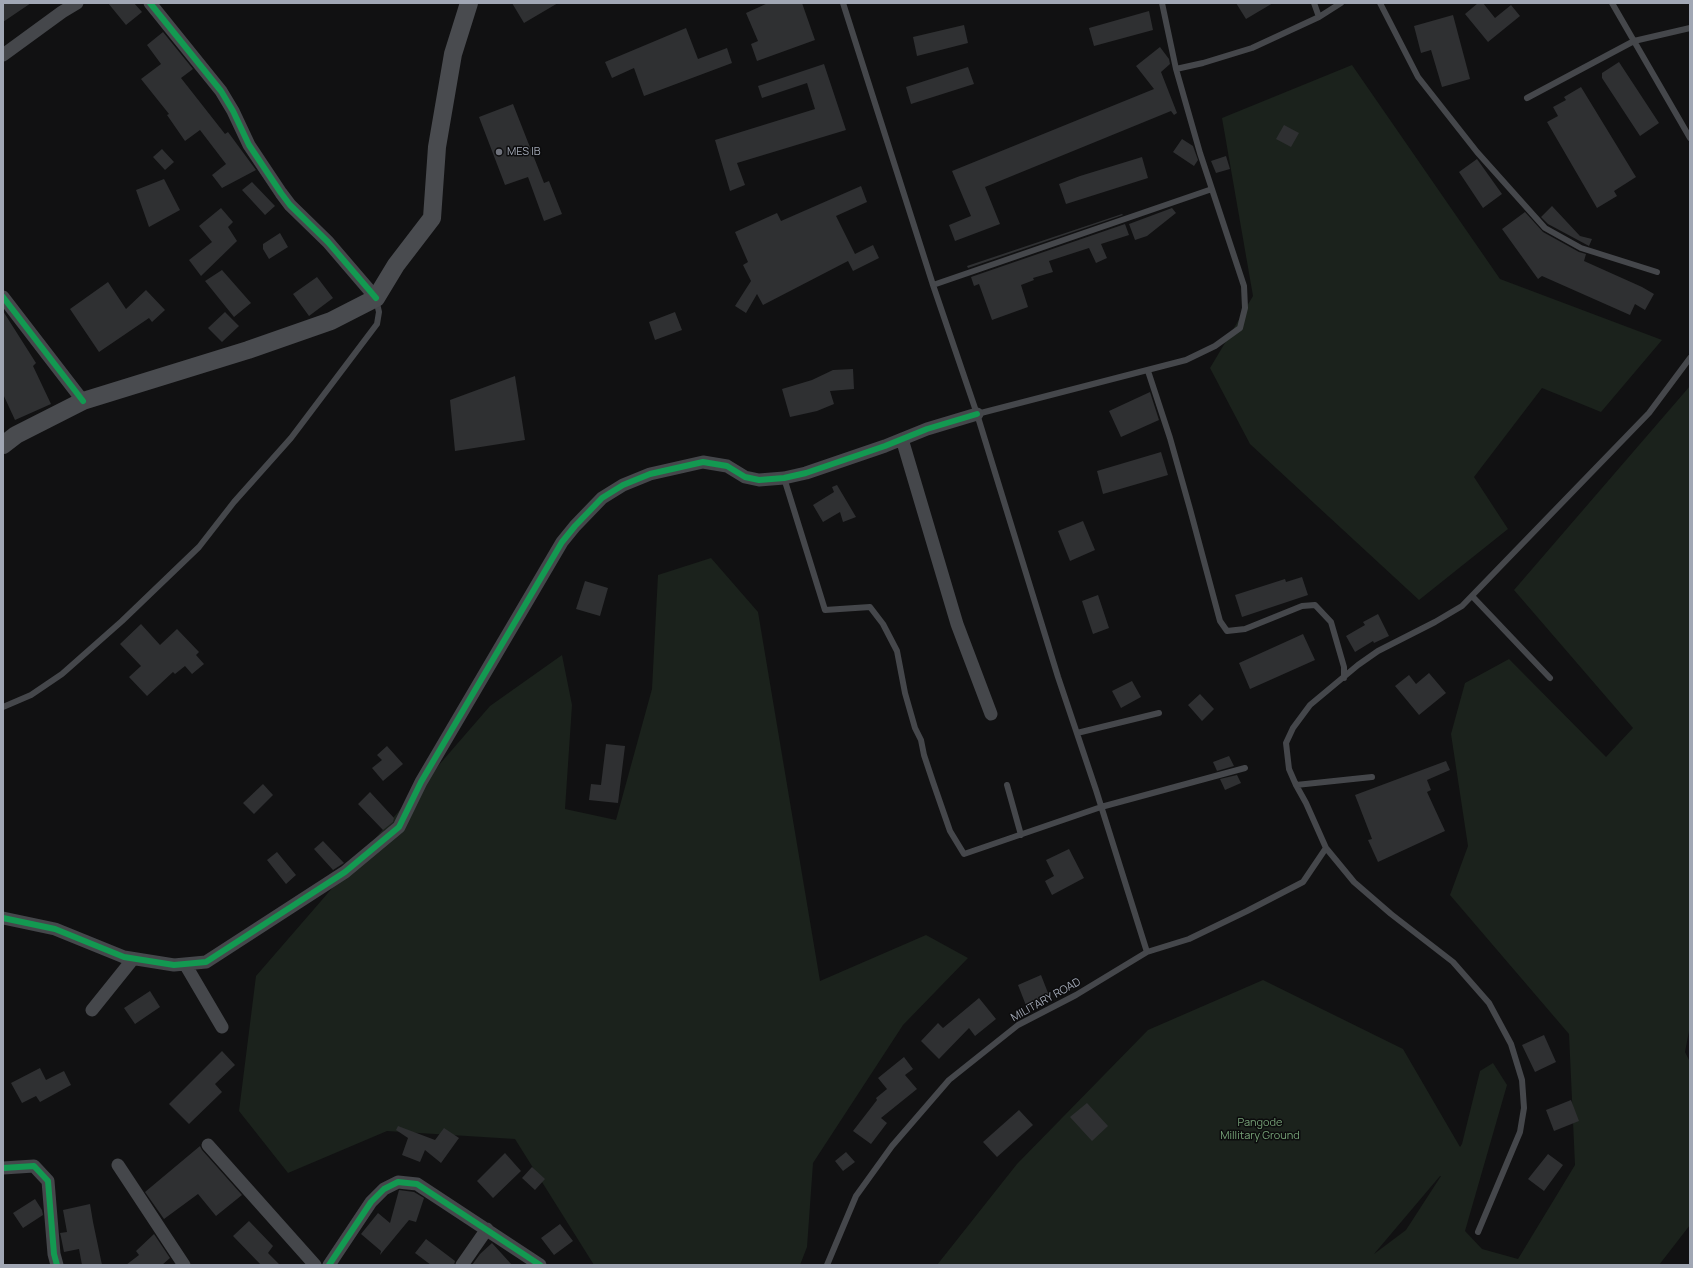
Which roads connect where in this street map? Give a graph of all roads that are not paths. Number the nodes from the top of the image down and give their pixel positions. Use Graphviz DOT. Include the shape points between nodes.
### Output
graph roads {
  1 [pos="77,3"];
  2 [pos="150,3"];
  3 [pos="469,3"];
  4 [pos="843,3"];
  5 [pos="1162,3"];
  6 [pos="1314,3"];
  7 [pos="1341,3"];
  8 [pos="1380,3"];
  9 [pos="1612,3"];
  10 [pos="1319,17"];
  11 [pos="1690,28"];
  12 [pos="1634,41"];
  13 [pos="3,55"];
  14 [pos="1176,69"];
  15 [pos="1527,98"];
  16 [pos="1690,138"];
  17 [pos="1212,190"];
  18 [pos="1657,272"];
  19 [pos="933,285"];
  20 [pos="3,297"];
  21 [pos="376,298"];
  22 [pos="1690,358"];
  23 [pos="1148,371"];
  24 [pos="83,401"];
  25 [pos="977,414"];
  26 [pos="902,439"];
  27 [pos="3,445"];
  28 [pos="784,478"];
  29 [pos="1472,596"];
  30 [pos="1344,678"];
  31 [pos="1550,678"];
  32 [pos="3,707"];
  33 [pos="1159,713"];
  34 [pos="990,714"];
  35 [pos="1077,733"];
  36 [pos="1244,768"];
  37 [pos="1372,778"];
  38 [pos="1007,785"];
  39 [pos="1296,786"];
  40 [pos="1101,807"];
  41 [pos="1021,835"];
  42 [pos="1326,848"];
  43 [pos="3,918"];
  44 [pos="1147,952"];
  45 [pos="133,958"];
  46 [pos="185,964"];
  47 [pos="92,1010"];
  48 [pos="222,1026"];
  49 [pos="208,1145"];
  50 [pos="118,1165"];
  51 [pos="3,1168"];
  52 [pos="487,1228"];
  53 [pos="1478,1232"];
  54 [pos="57,1265"];
  55 [pos="184,1265"];
  56 [pos="315,1265"];
  57 [pos="329,1265"];
  58 [pos="462,1265"];
  59 [pos="540,1265"];
  60 [pos="827,1265"];
  1 -- 13 [label="street"];
  2 -- 21 [label="street" via="221,90 249,145 290,205 328,242"];
  3 -- 21 [label="main road" via="453,54 437,147 432,218 396,265"];
  4 -- 19 [label="lane"];
  5 -- 14 [label="lane"];
  6 -- 10 [label="lane"];
  7 -- 10 [label="lane"];
  8 -- 18 [label="lane" via="1418,77 1477,152 1545,228 1582,248"];
  9 -- 12 [label="lane"];
  10 -- 14 [label="lane" via="1252,48"];
  11 -- 12 [label="lane"];
  12 -- 15 [label="lane"];
  12 -- 16 [label="lane"];
  14 -- 17 [label="lane"];
  17 -- 19 [label="lane"];
  17 -- 23 [label="lane" via="1244,286 1245,308 1240,328 1215,346 1186,360"];
  19 -- 25 [label="lane"];
  20 -- 24 [label="street"];
  21 -- 24 [label="main road" via="331,321 248,350"];
  21 -- 32 [label="lane" via="379,312 377,324 292,438 234,502 199,547 62,674 31,694"];
  22 -- 29 [label="lane" via="1649,413"];
  23 -- 25 [label="lane"];
  23 -- 30 [label="lane" via="1170,438 1220,621 1227,631 1245,629 1302,606 1315,605 1331,622 1344,667"];
  24 -- 27 [label="main road" via="16,435"];
  25 -- 26 [label="street"];
  25 -- 35 [label="lane"];
  26 -- 28 [label="street" via="806,473"];
  26 -- 34 [label="street" via="957,624"];
  28 -- 41 [label="lane" via="825,610 870,606 897,650 915,728 950,831 964,854"];
  28 -- 46 [label="street" via="759,480 744,477 727,466 703,462 650,474 623,485 602,498 562,542 421,782 399,826 345,872 206,962"];
  29 -- 30 [label="lane" via="1450,614 1378,651"];
  29 -- 31 [label="lane"];
  30 -- 39 [label="lane" via="1310,705 1293,728 1286,743 1289,769"];
  33 -- 35 [label="lane"];
  35 -- 40 [label="lane"];
  36 -- 40 [label="lane"];
  37 -- 39 [label="lane"];
  38 -- 41 [label="lane"];
  39 -- 42 [label="lane"];
  40 -- 41 [label="lane"];
  40 -- 44 [label="lane"];
  42 -- 44 [label="lane, MILITARY ROAD" via="1303,882 1189,939"];
  42 -- 53 [label="lane" via="1354,882 1453,962 1488,1003 1511,1044 1522,1080 1524,1108 1520,1132"];
  43 -- 45 [label="street" via="55,929 124,957"];
  44 -- 60 [label="lane, MILITARY ROAD" via="1076,995 1018,1025 949,1080 892,1146 856,1196"];
  45 -- 46 [label="street" via="174,965"];
  45 -- 47 [label="street"];
  46 -- 48 [label="street"];
  49 -- 56 [label="street"];
  50 -- 55 [label="street"];
  51 -- 54 [label="street" via="34,1166 48,1181"];
  52 -- 57 [label="street" via="418,1184 398,1182 384,1189 371,1202"];
  52 -- 58 [label="street"];
  52 -- 59 [label="street"];
}
